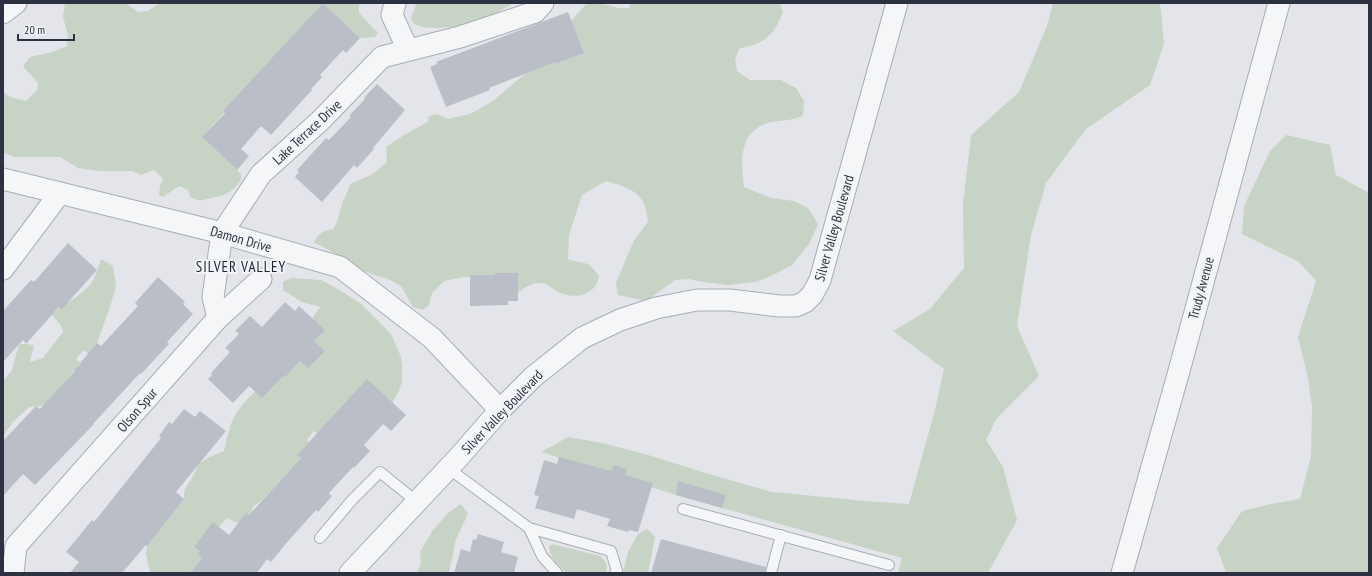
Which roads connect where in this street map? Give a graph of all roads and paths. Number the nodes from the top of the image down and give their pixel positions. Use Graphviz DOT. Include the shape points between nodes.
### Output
graph roads {
  1 [pos="16,3"];
  2 [pos="395,3"];
  3 [pos="543,3"];
  4 [pos="897,3"];
  5 [pos="1279,3"];
  6 [pos="3,12"];
  7 [pos="408,50"];
  8 [pos="3,179"];
  9 [pos="60,193"];
  10 [pos="222,233"];
  11 [pos="3,269"];
  12 [pos="262,279"];
  13 [pos="218,318"];
  14 [pos="500,410"];
  15 [pos="448,468"];
  16 [pos="417,502"];
  17 [pos="683,510"];
  18 [pos="529,528"];
  19 [pos="781,535"];
  20 [pos="320,538"];
  21 [pos="889,565"];
  22 [pos="13,573"];
  23 [pos="350,573"];
  24 [pos="557,573"];
  25 [pos="615,573"];
  26 [pos="771,573"];
  27 [pos="1122,573"];
  1 -- 6 [label="street"];
  2 -- 7 [label="street" via="392,15"];
  3 -- 7 [label="street, Lake Terrace Drive" via="535,12 460,37"];
  4 -- 14 [label="street, Silver Valley Boulevard" via="820,280 812,295 796,306 697,300 656,308 620,320 582,338 533,377"];
  5 -- 27 [label="street, Trudy Avenue"];
  7 -- 10 [label="street, Lake Terrace Drive" via="382,57 320,121 261,174"];
  8 -- 9 [label="street, Damon Drive"];
  9 -- 10 [label="street, Damon Drive"];
  9 -- 11 [label="street"];
  10 -- 13 [label="street" via="213,297"];
  10 -- 14 [label="street, Damon Drive" via="340,267 432,338"];
  12 -- 13 [label="street, Olson Spur"];
  13 -- 22 [label="street, Olson Spur" via="16,546"];
  14 -- 15 [label="street, Silver Valley Boulevard"];
  15 -- 16 [label="street, Silver Valley Boulevard"];
  15 -- 18 [label="lane"];
  16 -- 20 [label="lane" via="380,472"];
  16 -- 23 [label="street, Silver Valley Boulevard"];
  17 -- 19 [label="lane"];
  18 -- 24 [label="lane" via="542,556"];
  18 -- 25 [label="lane" via="611,551 617,571"];
  19 -- 21 [label="lane"];
  19 -- 26 [label="lane"];
}
